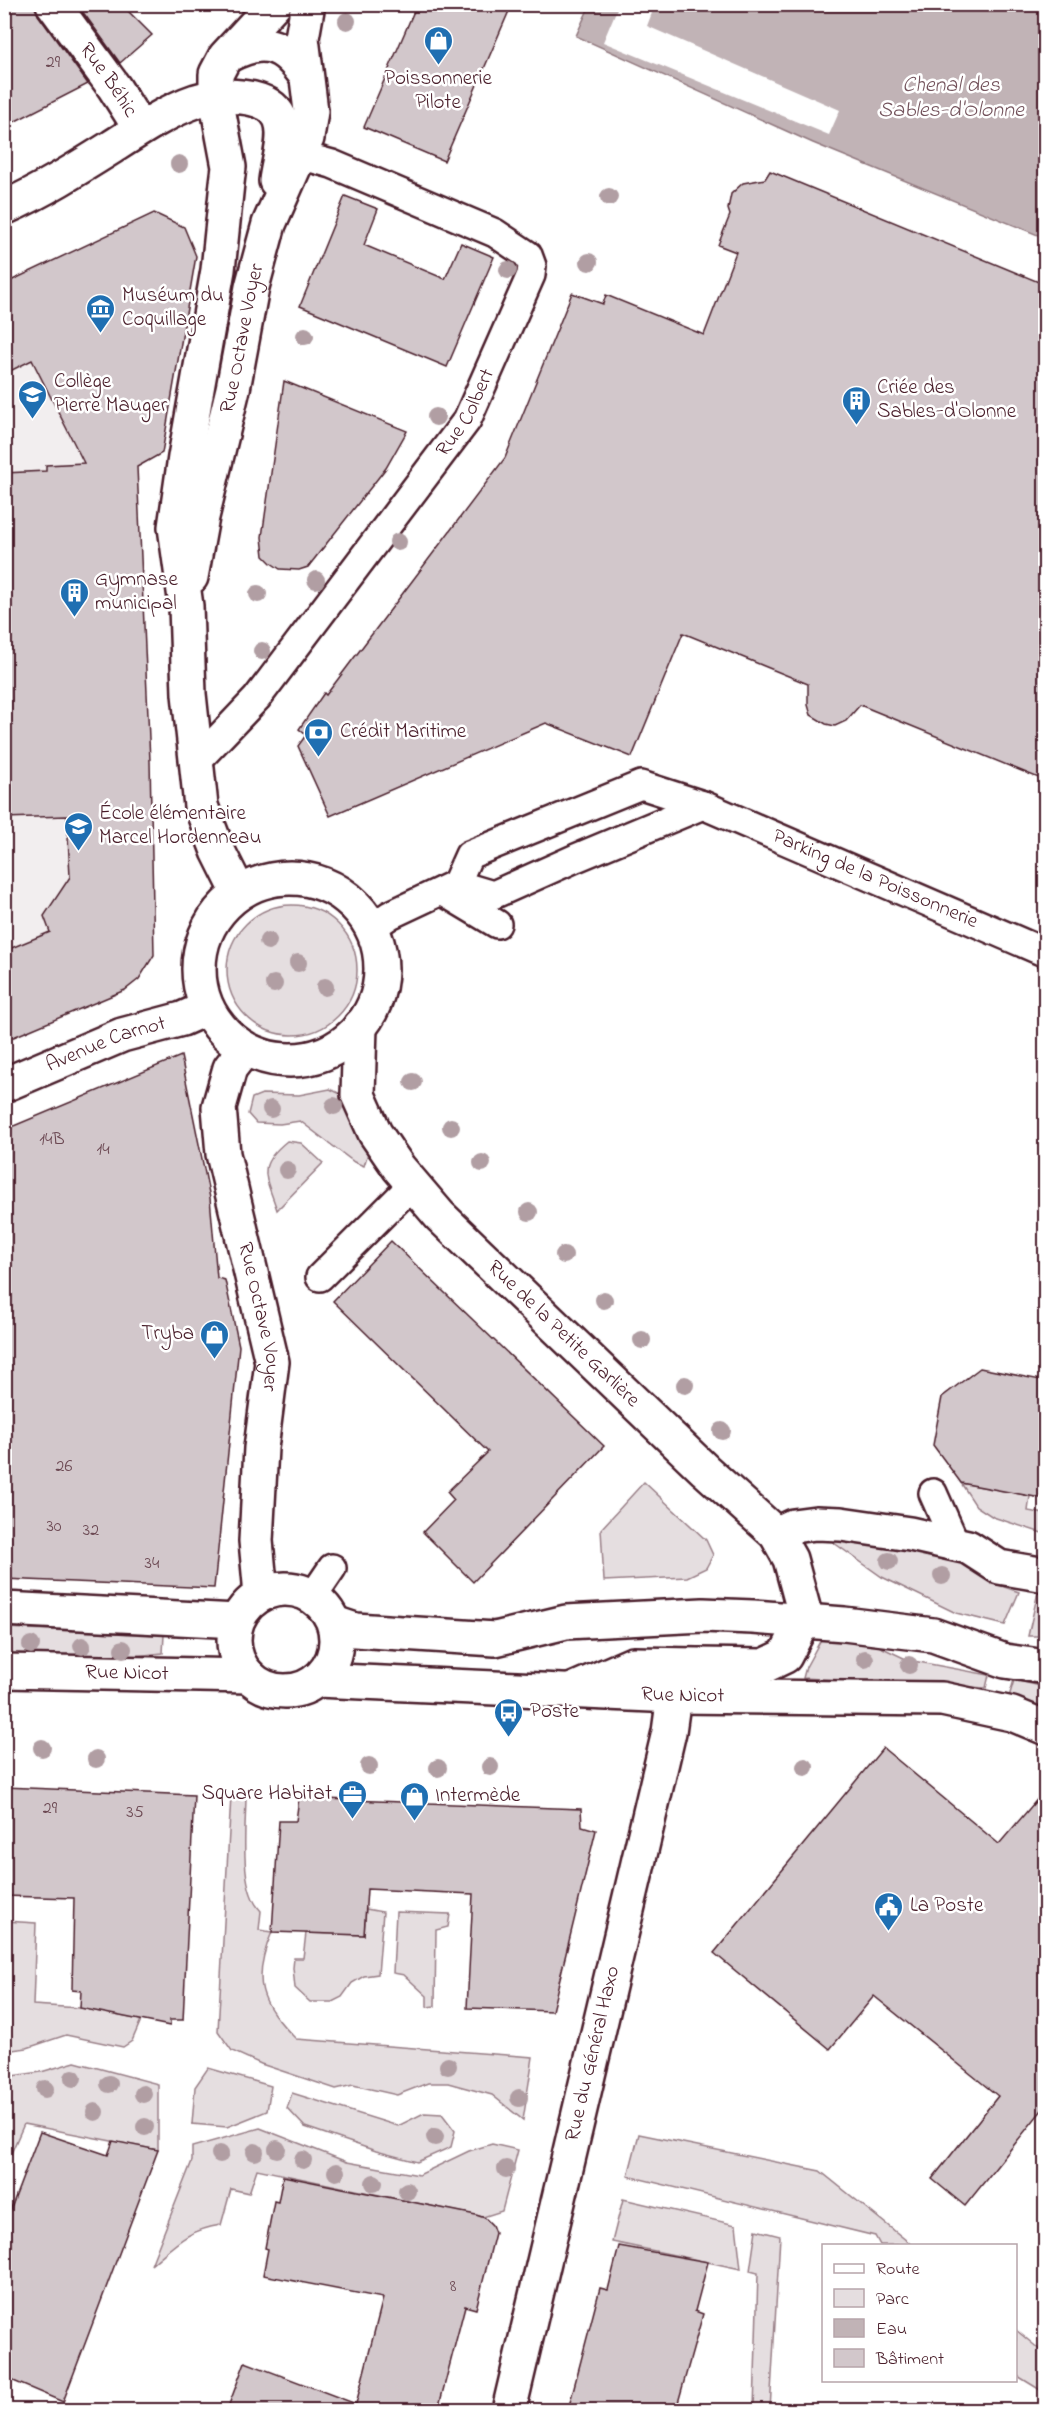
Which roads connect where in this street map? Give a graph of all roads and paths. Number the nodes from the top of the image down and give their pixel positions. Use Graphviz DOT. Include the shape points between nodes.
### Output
graph roads {
  1 [pos="53,4"];
  2 [pos="274,4"];
  3 [pos="308,4"];
  4 [pos="225,57"];
  5 [pos="306,75"];
  6 [pos="207,100"];
  7 [pos="150,123"];
  8 [pos="290,152"];
  9 [pos="4,208"];
  10 [pos="186,606"];
  11 [pos="195,763"];
  12 [pos="703,805"];
  13 [pos="449,887"];
  14 [pos="239,893"];
  15 [pos="497,924"];
  16 [pos="371,928"];
  17 [pos="1046,953"];
  18 [pos="207,1008"];
  19 [pos="360,1026"];
  20 [pos="245,1049"];
  21 [pos="4,1085"];
  22 [pos="413,1184"];
  23 [pos="320,1277"];
  24 [pos="933,1493"];
  25 [pos="776,1534"];
  26 [pos="956,1545"];
  27 [pos="332,1568"];
  28 [pos="1046,1575"];
  29 [pos="261,1594"];
  30 [pos="313,1596"];
  31 [pos="4,1609"];
  32 [pos="237,1621"];
  33 [pos="807,1622"];
  34 [pos="334,1623"];
  35 [pos="1046,1667"];
  36 [pos="4,1671"];
  37 [pos="249,1676"];
  38 [pos="317,1680"];
  39 [pos="573,1690"];
  40 [pos="674,1696"];
  41 [pos="1046,1728"];
  42 [pos="509,2410"];
  1 -- 7 [label="street, Rue Béhic" via="114,87"];
  2 -- 4 [label="street"];
  3 -- 5 [label="street, Rue Octave Voyer" via="302,38"];
  4 -- 5 [label="street" via="254,44 268,45 283,50"];
  4 -- 6 [label="street, Rue Octave Voyer"];
  4 -- 7 [label="street"];
  5 -- 8 [label="street, Rue Octave Voyer" via="311,111 307,138"];
  6 -- 7 [label="street"];
  6 -- 8 [label="street" via="243,97 270,105 280,118"];
  6 -- 10 [label="street, Rue Octave Voyer" via="229,167 218,270 175,527"];
  7 -- 9 [label="street"];
  8 -- 10 [label="street, Rue Octave Voyer" via="252,287 234,389 202,517"];
  8 -- 11 [label="lane, Rue Colbert" via="332,164 495,234 528,255 531,275 467,420 257,698"];
  10 -- 11 [label="street, Rue Octave Voyer"];
  11 -- 14 [label="street, Rue Octave Voyer" via="201,806"];
  12 -- 13 [label="lane" via="493,895"];
  12 -- 13 [label="lane, Parking de la Poissonnerie" via="641,785 469,855"];
  12 -- 17 [label="lane, Parking de la Poissonnerie"];
  13 -- 15 [label="lane"];
  13 -- 16 [label="lane"];
  14 -- 16 [label="street" via="275,879 313,881 348,898"];
  14 -- 18 [label="street" via="213,920 205,936 198,973"];
  16 -- 19 [label="street" via="379,947 379,989"];
  18 -- 20 [label="street" via="223,1032"];
  18 -- 21 [label="street, Avenue Carnot" via="122,1035"];
  19 -- 20 [label="street" via="348,1039 316,1056 280,1060"];
  19 -- 22 [label="street, Rue de la Petite Garlière" via="358,1095 375,1133"];
  20 -- 29 [label="street, Rue Octave Voyer" via="230,1068 219,1107 224,1154 272,1362 261,1448 256,1541"];
  22 -- 23 [label="lane"];
  22 -- 25 [label="street, Rue de la Petite Garlière" via="440,1216"];
  24 -- 26 [label="lane"];
  25 -- 26 [label="street" via="793,1526 841,1524"];
  25 -- 33 [label="street, Rue de la Petite Garlière" via="790,1559"];
  26 -- 28 [label="street" via="968,1547 999,1567"];
  27 -- 30 [label="lane"];
  29 -- 30 [label="street" via="287,1588"];
  29 -- 32 [label="street"];
  30 -- 34 [label="street"];
  31 -- 32 [label="street"];
  32 -- 37 [label="street" via="234,1644"];
  33 -- 34 [label="street" via="703,1615 566,1622 495,1639 355,1630"];
  33 -- 35 [label="street" via="933,1635 1005,1661"];
  33 -- 39 [label="street" via="785,1656 764,1666 633,1664"];
  34 -- 38 [label="street" via="336,1648 326,1671"];
  36 -- 37 [label="street, Rue Nicot"];
  37 -- 38 [label="street" via="274,1690 289,1691"];
  38 -- 39 [label="street, Rue Nicot"];
  39 -- 40 [label="street, Rue Nicot"];
  40 -- 41 [label="street, Rue Nicot" via="942,1699 1012,1714"];
  40 -- 42 [label="street, Rue du Général Haxo" via="669,1732"];
}
